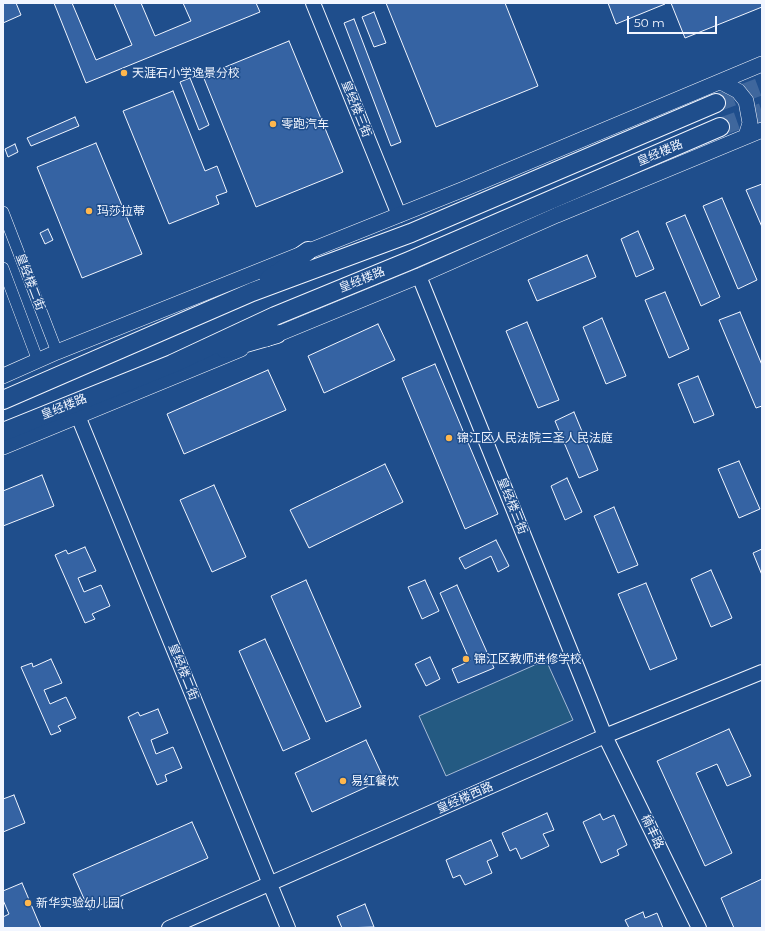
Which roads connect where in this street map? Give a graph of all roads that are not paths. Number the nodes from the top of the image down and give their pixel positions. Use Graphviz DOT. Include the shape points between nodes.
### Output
graph roads {
  1 [pos="314,3"];
  2 [pos="762,64"];
  3 [pos="720,82"];
  4 [pos="716,103"];
  5 [pos="720,128"];
  6 [pos="762,130"];
  7 [pos="746,136"];
  8 [pos="3,212"];
  9 [pos="399,215"];
  10 [pos="308,251"];
  11 [pos="3,268"];
  12 [pos="419,276"];
  13 [pos="252,292"];
  14 [pos="277,334"];
  15 [pos="57,352"];
  16 [pos="38,361"];
  17 [pos="172,364"];
  18 [pos="3,376"];
  19 [pos="3,400"];
  20 [pos="78,416"];
  21 [pos="3,432"];
  22 [pos="3,447"];
  23 [pos="762,672"];
  24 [pos="606,736"];
  25 [pos="270,885"];
  26 [pos="169,928"];
  27 [pos="288,928"];
  28 [pos="698,928"];
  1 -- 9 [label="street, 皇经楼三街"];
  2 -- 3 [label="main road"];
  3 -- 7 [label="main road" via="738,91 746,101 750,123"];
  3 -- 9 [label="main road"];
  4 -- 13 [label="highway, 皇经楼路" via="411,234"];
  5 -- 17 [label="highway, 皇经楼路" via="275,316"];
  6 -- 7 [label="main road"];
  7 -- 12 [label="main road"];
  8 -- 15 [label="street, 皇经楼二街"];
  9 -- 10 [label="main road"];
  10 -- 13 [label="highway"];
  10 -- 15 [label="main road"];
  11 -- 16 [label="street, 皇经楼二街"];
  12 -- 14 [label="main road"];
  12 -- 24 [label="street, 皇经楼三街"];
  13 -- 19 [label="highway, 皇经楼路"];
  14 -- 17 [label="highway"];
  14 -- 20 [label="main road"];
  15 -- 16 [label="main road"];
  16 -- 18 [label="main road"];
  17 -- 21 [label="highway, 皇经楼路"];
  20 -- 22 [label="main road"];
  20 -- 25 [label="street, 皇经楼二街"];
  23 -- 24 [label="street, 皇经楼西路"];
  24 -- 25 [label="street, 皇经楼西路"];
  24 -- 28 [label="street, 楠丰路"];
  25 -- 26 [label="street, 皇经楼西路"];
  25 -- 27 [label="street, 皇经楼二街"];
}
